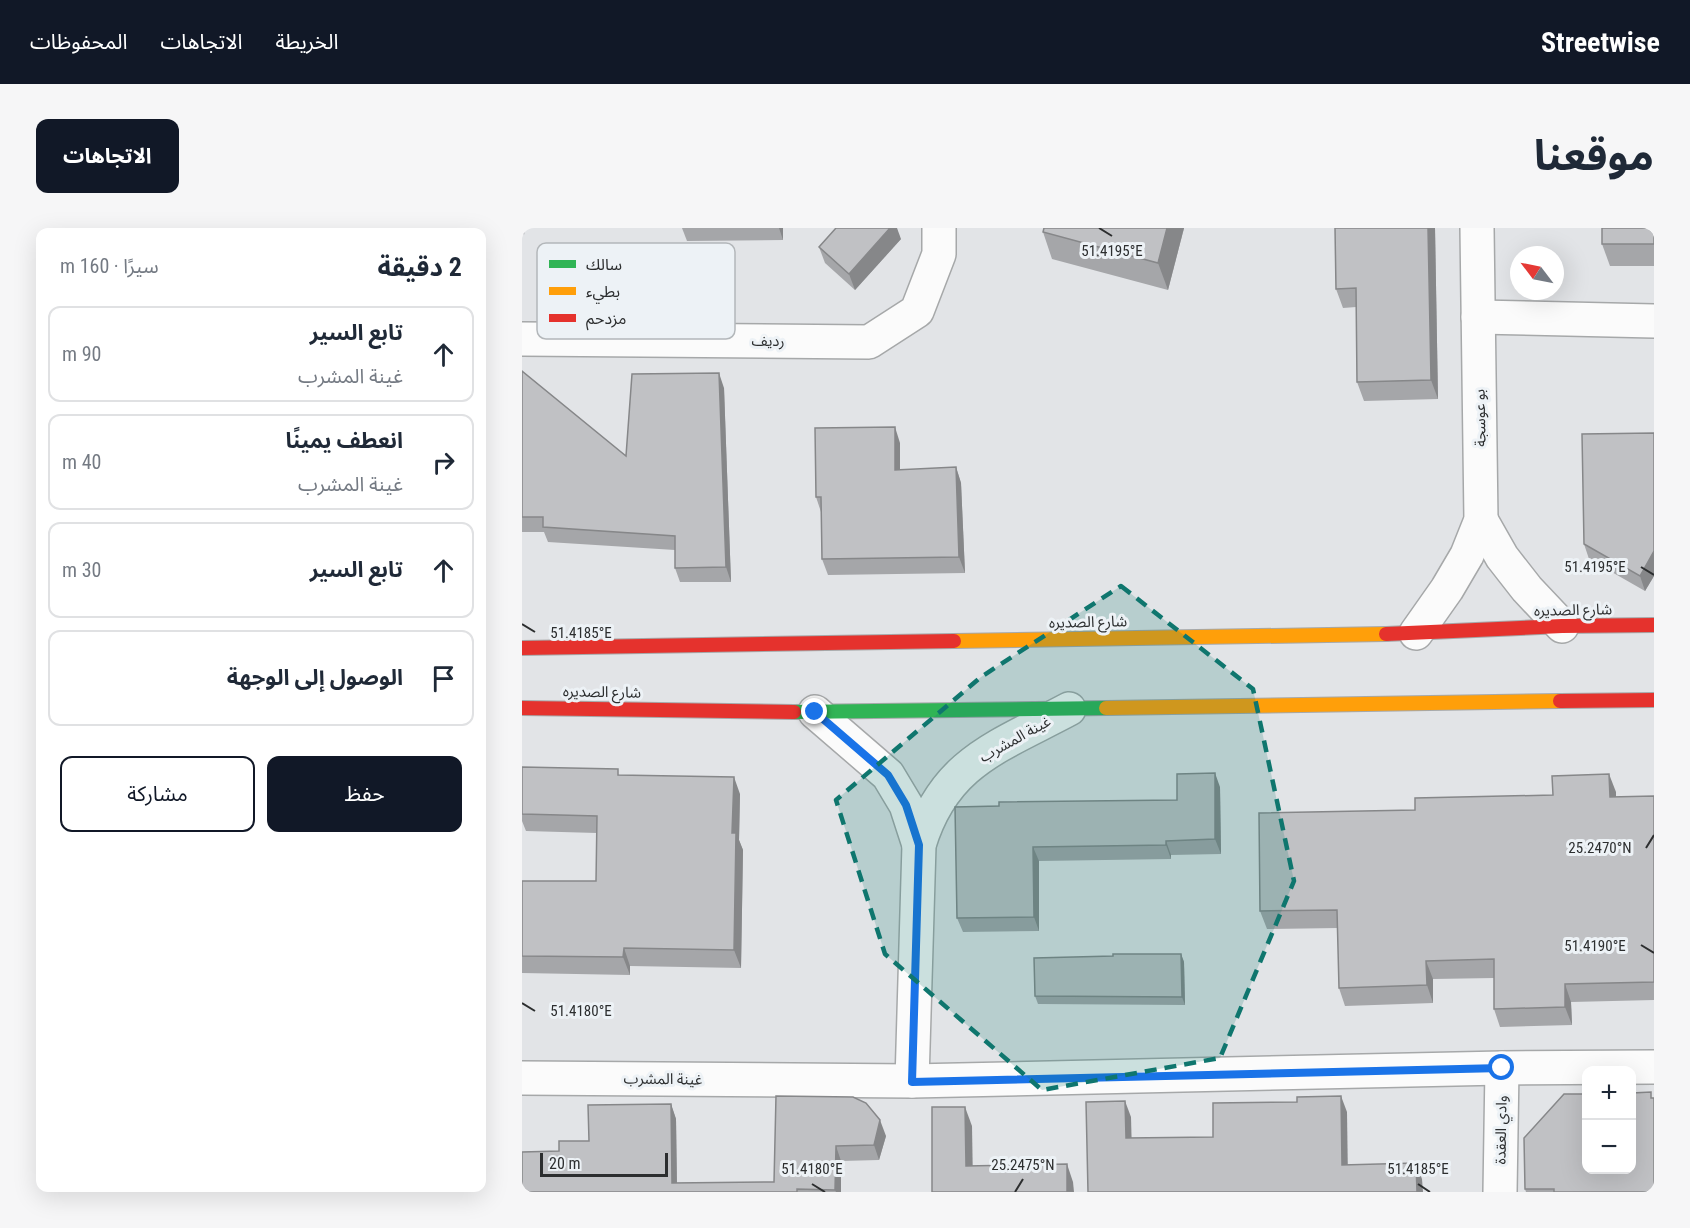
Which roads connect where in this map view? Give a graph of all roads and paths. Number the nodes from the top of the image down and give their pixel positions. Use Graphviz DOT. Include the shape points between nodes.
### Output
graph roads {
  1 [pos="939,228"];
  2 [pos="1477,228"];
  3 [pos="1478,317"];
  4 [pos="1654,321"];
  5 [pos="522,339"];
  6 [pos="1481,520"];
  7 [pos="1654,625"];
  8 [pos="1562,626"];
  9 [pos="1416,633"];
  10 [pos="522,648"];
  11 [pos="1654,700"];
  12 [pos="522,708"];
  13 [pos="1069,709"];
  14 [pos="815,712"];
  15 [pos="919,845"];
  16 [pos="1654,1067"];
  17 [pos="1502,1068"];
  18 [pos="522,1078"];
  19 [pos="912,1082"];
  20 [pos="1500,1192"];
  1 -- 5 [label="street, رديف" via="939,254 917,311 869,342"];
  2 -- 3 [label="street, بو عوسجة"];
  3 -- 4 [label="street"];
  3 -- 6 [label="street, بو عوسجة"];
  6 -- 8 [label="street, بو عوسجة" via="1502,557"];
  6 -- 9 [label="street, بو عوسجة" via="1467,555"];
  7 -- 8 [label="main road, شارع الصديره"];
  8 -- 9 [label="main road, شارع الصديره"];
  9 -- 10 [label="main road, شارع الصديره"];
  11 -- 13 [label="main road, شارع الصديره"];
  12 -- 14 [label="main road, شارع الصديره"];
  13 -- 14 [label="main road, شارع الصديره"];
  13 -- 15 [label="street, غينة المشرب" via="969,765 937,801"];
  14 -- 15 [label="street" via="888,775 906,805"];
  15 -- 19 [label="street, غينة المشرب"];
  16 -- 17 [label="street, غينة المشرب"];
  17 -- 19 [label="street, غينة المشرب"];
  17 -- 20 [label="street, وادي العقدة"];
  18 -- 19 [label="street, غينة المشرب"];
}
